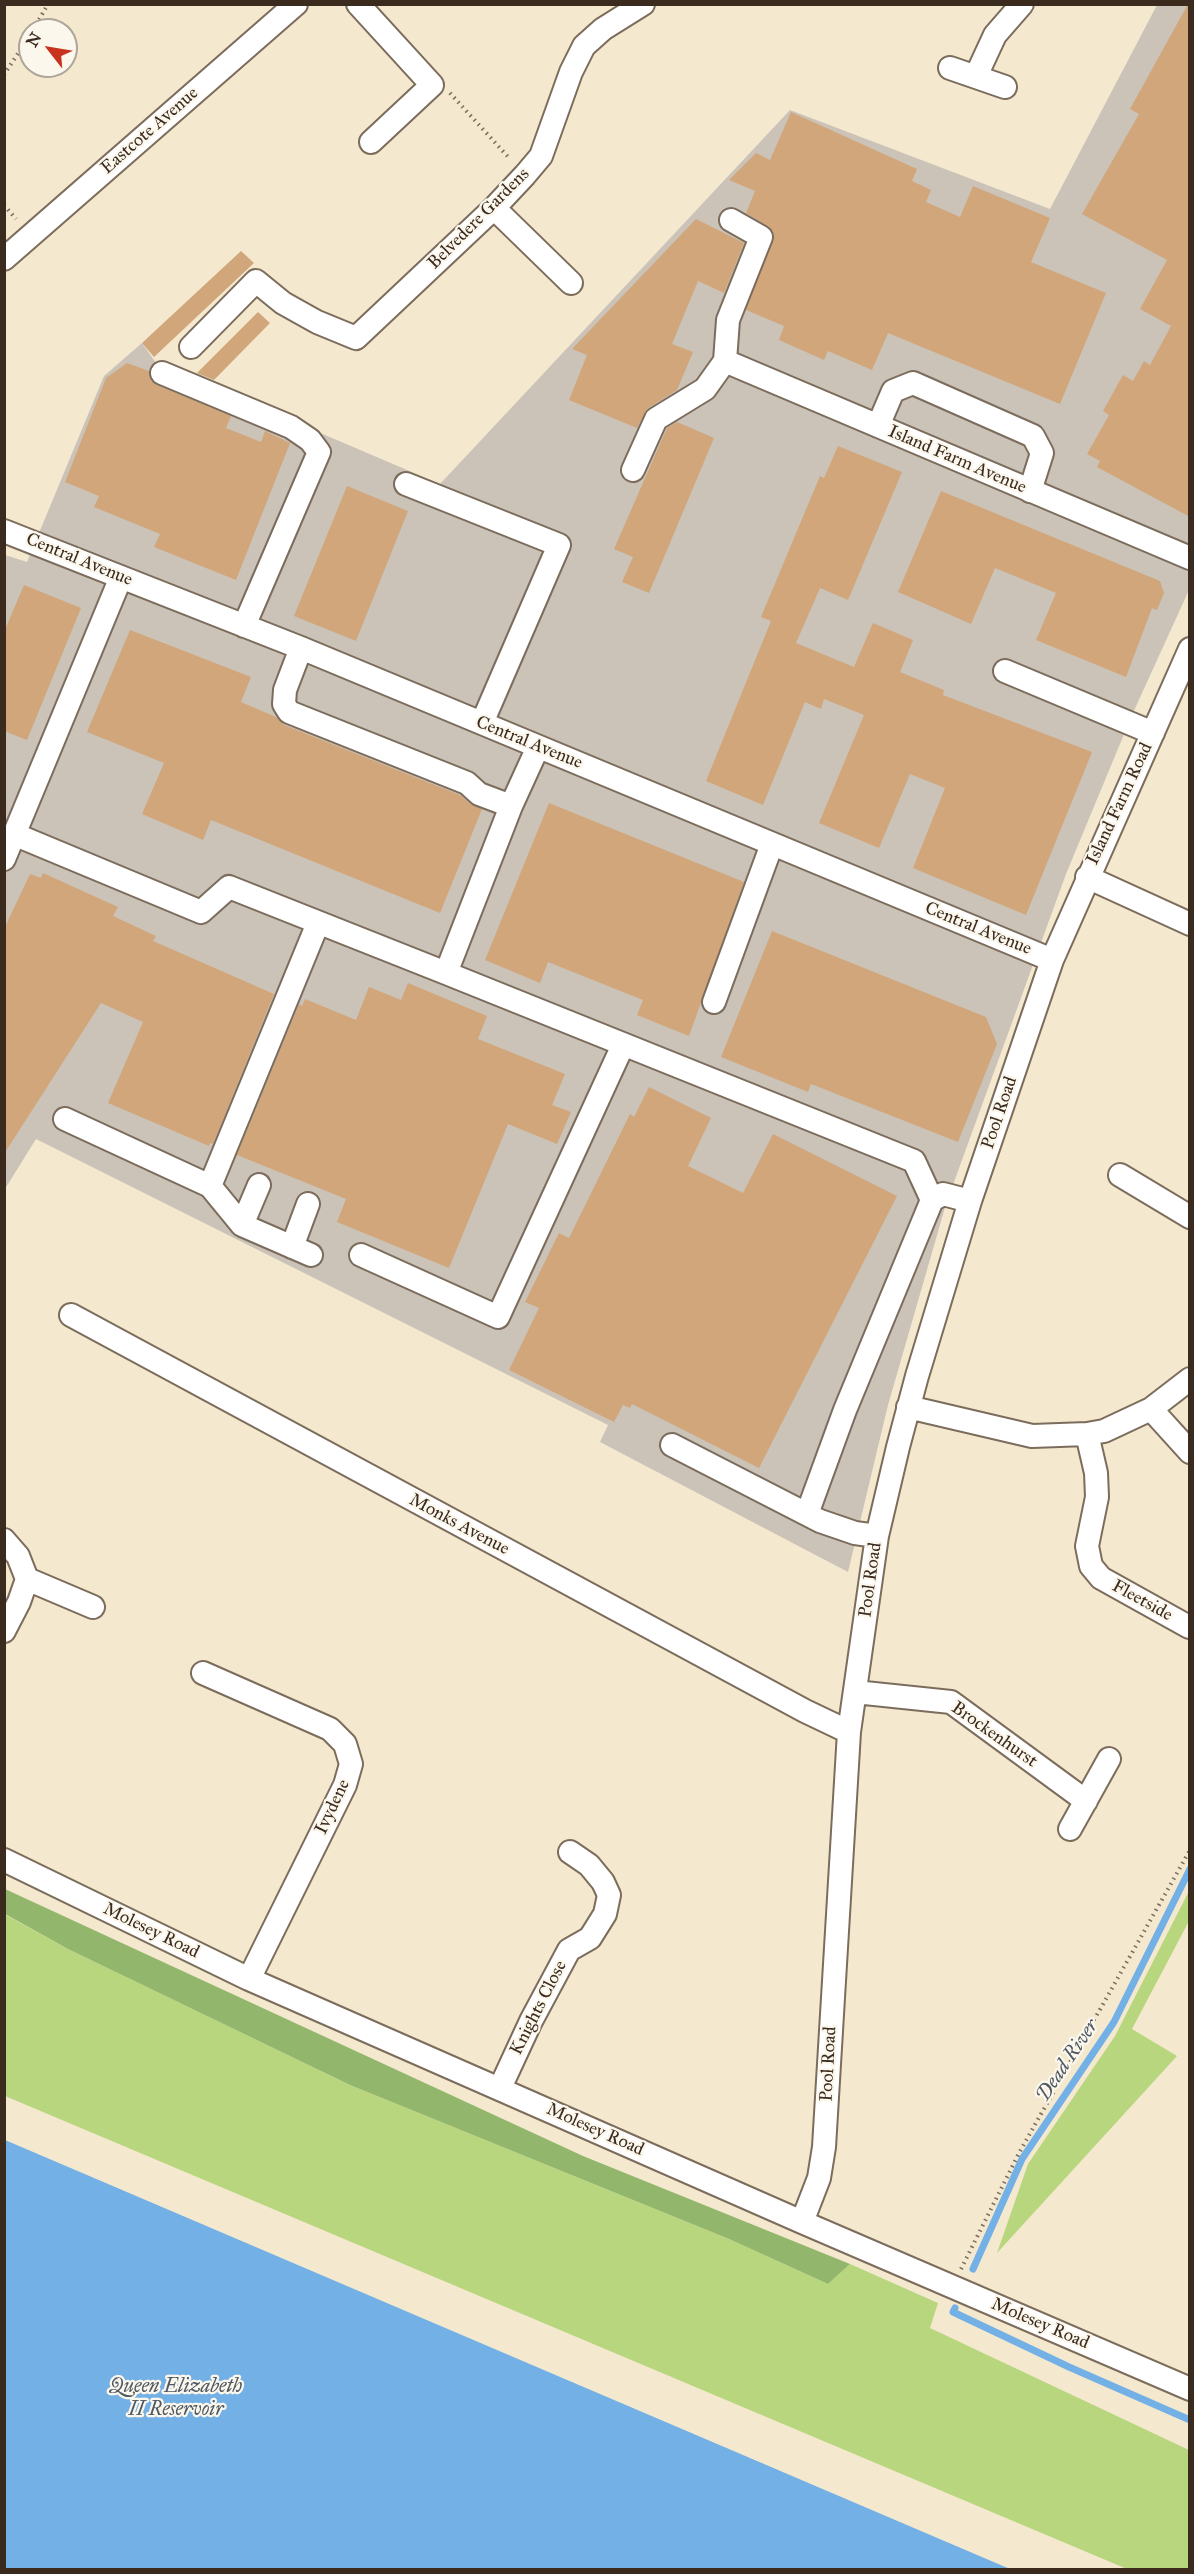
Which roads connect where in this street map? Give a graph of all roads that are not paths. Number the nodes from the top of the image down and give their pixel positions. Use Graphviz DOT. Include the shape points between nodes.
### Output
graph roads {
  1 [pos="296,4"];
  2 [pos="358,4"];
  3 [pos="643,4"];
  4 [pos="1022,4"];
  5 [pos="950,68"];
  6 [pos="976,76"];
  7 [pos="1005,87"];
  8 [pos="370,142"];
  9 [pos="494,208"];
  10 [pos="731,220"];
  11 [pos="4,258"];
  12 [pos="571,283"];
  13 [pos="191,347"];
  14 [pos="725,361"];
  15 [pos="162,374"];
  16 [pos="878,426"];
  17 [pos="633,470"];
  18 [pos="406,484"];
  19 [pos="1030,490"];
  20 [pos="5,531"];
  21 [pos="1190,558"];
  22 [pos="120,577"];
  23 [pos="244,626"];
  24 [pos="301,648"];
  25 [pos="1190,650"];
  26 [pos="1005,671"];
  27 [pos="482,723"];
  28 [pos="1153,733"];
  29 [pos="538,747"];
  30 [pos="511,806"];
  31 [pos="750,834"];
  32 [pos="16,835"];
  33 [pos="772,844"];
  34 [pos="4,859"];
  35 [pos="1087,877"];
  36 [pos="871,886"];
  37 [pos="318,923"];
  38 [pos="1190,924"];
  39 [pos="1052,960"];
  40 [pos="446,973"];
  41 [pos="714,1002"];
  42 [pos="623,1045"];
  43 [pos="65,1119"];
  44 [pos="1120,1176"];
  45 [pos="259,1185"];
  46 [pos="210,1186"];
  47 [pos="932,1200"];
  48 [pos="970,1201"];
  49 [pos="308,1204"];
  50 [pos="1190,1216"];
  51 [pos="242,1225"];
  52 [pos="361,1255"];
  53 [pos="71,1315"];
  54 [pos="1190,1379"];
  55 [pos="908,1407"];
  56 [pos="1151,1409"];
  57 [pos="1087,1434"];
  58 [pos="672,1444"];
  59 [pos="1190,1452"];
  60 [pos="807,1514"];
  61 [pos="877,1536"];
  62 [pos="4,1540"];
  63 [pos="27,1579"];
  64 [pos="93,1607"];
  65 [pos="1189,1627"];
  66 [pos="4,1631"];
  67 [pos="203,1674"];
  68 [pos="855,1692"];
  69 [pos="849,1732"];
  70 [pos="1109,1759"];
  71 [pos="1086,1801"];
  72 [pos="1070,1829"];
  73 [pos="570,1852"];
  74 [pos="4,1860"];
  75 [pos="249,1979"];
  76 [pos="500,2088"];
  77 [pos="802,2222"];
  78 [pos="1190,2389"];
  1 -- 11 [label="street, Eastcote Avenue"];
  2 -- 8 [label="street" via="432,85"];
  3 -- 9 [label="street, Belvedere Gardens" via="584,46 541,156"];
  4 -- 6 [label="street" via="995,35"];
  5 -- 6 [label="street"];
  6 -- 7 [label="street"];
  9 -- 12 [label="street"];
  9 -- 13 [label="street, Belvedere Gardens" via="356,338 283,303 256,281"];
  10 -- 14 [label="street" via="761,237 730,313"];
  14 -- 16 [label="street, Island Farm Avenue"];
  14 -- 17 [label="street" via="705,389 656,419"];
  15 -- 23 [label="street" via="291,427 319,452"];
  16 -- 19 [label="street, Island Farm Avenue"];
  16 -- 19 [label="street" via="893,391 913,383 1033,436 1042,453"];
  18 -- 27 [label="street" via="559,545"];
  19 -- 21 [label="street, Island Farm Avenue"];
  20 -- 22 [label="street, Central Avenue"];
  22 -- 23 [label="street, Central Avenue"];
  22 -- 32 [label="street"];
  23 -- 24 [label="street, Central Avenue"];
  24 -- 27 [label="street, Central Avenue"];
  24 -- 30 [label="street" via="285,690 284,704 289,712 467,783 479,795"];
  25 -- 28 [label="street, Island Farm Road"];
  26 -- 28 [label="street"];
  27 -- 29 [label="street, Central Avenue"];
  28 -- 35 [label="street, Island Farm Road"];
  29 -- 30 [label="street"];
  29 -- 31 [label="street, Central Avenue"];
  30 -- 40 [label="street"];
  31 -- 33 [label="street, Central Avenue"];
  31 -- 36 [label="street" via="762,831 867,871 875,880"];
  32 -- 34 [label="street"];
  32 -- 37 [label="street" via="201,912 229,887"];
  33 -- 36 [label="street, Central Avenue"];
  33 -- 41 [label="street"];
  35 -- 38 [label="street"];
  35 -- 39 [label="street, Island Farm Road"];
  36 -- 39 [label="street, Central Avenue"];
  37 -- 40 [label="street"];
  37 -- 46 [label="street"];
  39 -- 48 [label="street, Pool Road"];
  40 -- 42 [label="street"];
  42 -- 47 [label="street" via="914,1161"];
  42 -- 52 [label="street" via="498,1317"];
  43 -- 46 [label="street"];
  44 -- 50 [label="street"];
  45 -- 51 [label="street"];
  46 -- 51 [label="street"];
  47 -- 48 [label="street" via="943,1194"];
  47 -- 60 [label="street" via="845,1410"];
  48 -- 55 [label="street, Pool Road"];
  49 -- 51 [label="street" via="301,1251"];
  53 -- 69 [label="street, Monks Avenue"];
  54 -- 56 [label="street"];
  55 -- 57 [label="street" via="1032,1436"];
  55 -- 61 [label="street, Pool Road"];
  56 -- 57 [label="street" via="1104,1431"];
  56 -- 59 [label="street"];
  57 -- 65 [label="street, Fleetside" via="1097,1497 1087,1546 1091,1566 1101,1578"];
  58 -- 60 [label="street"];
  60 -- 61 [label="street" via="836,1527"];
  61 -- 68 [label="street, Pool Road"];
  62 -- 63 [label="street" via="18,1556"];
  63 -- 64 [label="street"];
  63 -- 66 [label="street"];
  67 -- 75 [label="street, Ivydene" via="330,1729 345,1744 351,1764 345,1785"];
  68 -- 69 [label="street, Pool Road"];
  68 -- 71 [label="street, Brockenhurst" via="951,1702"];
  69 -- 77 [label="street, Pool Road" via="824,2147 819,2178"];
  70 -- 71 [label="street"];
  71 -- 72 [label="street"];
  73 -- 76 [label="street, Knights Close" via="589,1865 603,1882 609,1895 604,1914 590,1938 569,1950"];
  74 -- 75 [label="street, Molesey Road"];
  75 -- 76 [label="street, Molesey Road"];
  76 -- 77 [label="street, Molesey Road"];
  77 -- 78 [label="street, Molesey Road"];
}
